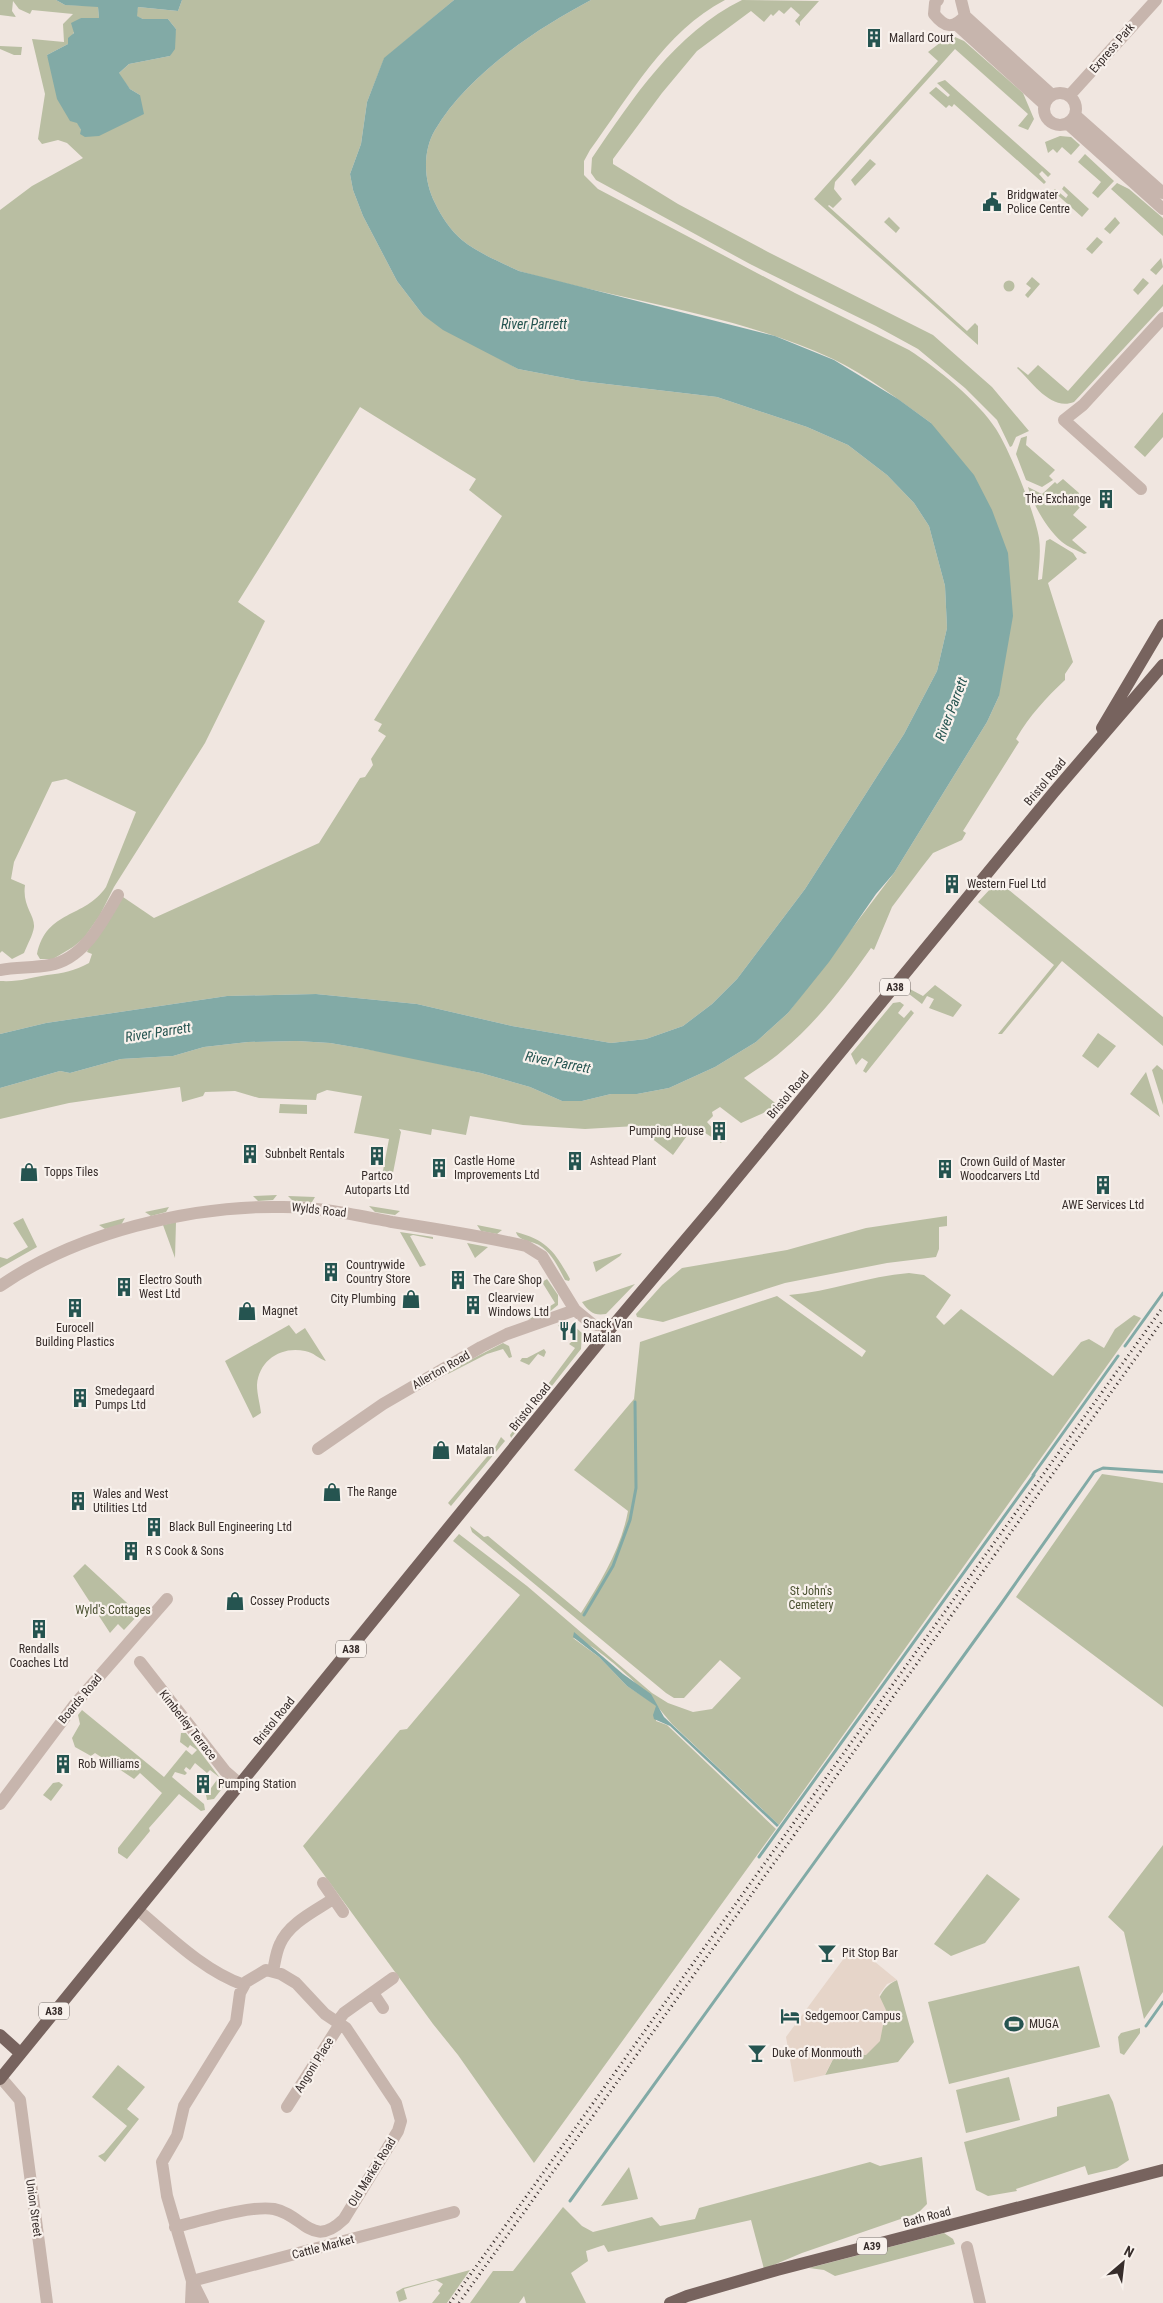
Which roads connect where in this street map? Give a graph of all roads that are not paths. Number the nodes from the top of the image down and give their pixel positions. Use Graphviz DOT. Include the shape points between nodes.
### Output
graph roads {
  1 [pos="938,0"];
  2 [pos="962,0"];
  3 [pos="1156,0"];
  4 [pos="961,20"];
  5 [pos="1069,96"];
  6 [pos="1048,99"];
  7 [pos="1071,119"];
  8 [pos="1163,193"];
  9 [pos="1163,209"];
  10 [pos="1163,318"];
  11 [pos="1141,489"];
  12 [pos="1163,625"];
  13 [pos="1163,666"];
  14 [pos="1085,756"];
  15 [pos="118,895"];
  16 [pos="0,970"];
  17 [pos="0,1286"];
  18 [pos="575,1310"];
  19 [pos="611,1328"];
  20 [pos="318,1449"];
  21 [pos="167,1599"];
  22 [pos="140,1662"];
  23 [pos="240,1784"];
  24 [pos="0,1804"];
  25 [pos="323,1883"];
  26 [pos="333,1899"];
  27 [pos="138,1910"];
  28 [pos="343,1912"];
  29 [pos="274,1970"];
  30 [pos="393,1978"];
  31 [pos="244,1985"];
  32 [pos="373,1993"];
  33 [pos="383,2008"];
  34 [pos="338,2023"];
  35 [pos="0,2035"];
  36 [pos="20,2053"];
  37 [pos="0,2079"];
  38 [pos="0,2092"];
  39 [pos="288,2107"];
  40 [pos="21,2114"];
  41 [pos="1163,2170"];
  42 [pos="454,2212"];
  43 [pos="175,2227"];
  44 [pos="966,2247"];
  45 [pos="192,2281"];
  46 [pos="47,2303"];
  47 [pos="190,2303"];
  48 [pos="203,2303"];
  49 [pos="670,2303"];
  50 [pos="980,2303"];
  1 -- 4 [label="street" via="934,14 941,24 949,27"];
  2 -- 4 [label="street"];
  3 -- 5 [label="street, Express Park"];
  4 -- 6 [label="street"];
  5 -- 6 [label="street" via="1061,93"];
  5 -- 7 [label="street" via="1075,105"];
  6 -- 7 [label="street" via="1044,114 1050,122 1059,126"];
  7 -- 8 [label="street"];
  7 -- 9 [label="street"];
  10 -- 11 [label="street" via="1083,406 1064,420"];
  12 -- 14 [label="main road, Bristol Road / A38"];
  13 -- 14 [label="main road, Bristol Road / A38"];
  14 -- 19 [label="main road, Bristol Road / A38"];
  15 -- 16 [label="street" via="90,939 66,959 50,965"];
  17 -- 18 [label="street, Wylds Road" via="32,1266 123,1230 206,1212 285,1207 358,1215 526,1246 542,1256"];
  18 -- 19 [label="street, Wylds Road" via="592,1324"];
  18 -- 20 [label="street, Allerton Road" via="507,1334 474,1351 382,1404"];
  19 -- 23 [label="main road, Bristol Road / A38"];
  21 -- 24 [label="street, Boards Road" via="75,1704"];
  22 -- 23 [label="street, Kimberley Terrace" via="225,1772"];
  23 -- 27 [label="main road, Bristol Road / A38"];
  25 -- 26 [label="street"];
  26 -- 28 [label="street"];
  26 -- 29 [label="street" via="298,1922 284,1937"];
  27 -- 31 [label="street" via="202,1961 228,1979"];
  27 -- 36 [label="main road, Bristol Road / A38"];
  29 -- 31 [label="street" via="266,1970"];
  29 -- 34 [label="street, Old Market Road" via="296,1983"];
  30 -- 32 [label="street, Angoni Place"];
  31 -- 43 [label="street" via="236,2022 184,2106 177,2136 162,2162"];
  32 -- 33 [label="street"];
  32 -- 34 [label="street, Angoni Place" via="344,2013"];
  34 -- 39 [label="street, Angoni Place"];
  34 -- 43 [label="street, Old Market Road" via="346,2028 390,2094 401,2121 344,2219 335,2228 322,2232 311,2230 280,2211 256,2209"];
  35 -- 36 [label="main road"];
  36 -- 37 [label="main road, Bristol Road / A38"];
  37 -- 40 [label="street, Union Street" via="20,2100"];
  38 -- 40 [label="street" via="14,2100"];
  40 -- 46 [label="street, Union Street"];
  41 -- 49 [label="main road, Bath Road / A39" via="777,2270"];
  42 -- 45 [label="street, Cattle Market"];
  43 -- 45 [label="street"];
  44 -- 50 [label="street"];
  45 -- 47 [label="street"];
  45 -- 48 [label="street"];
}
